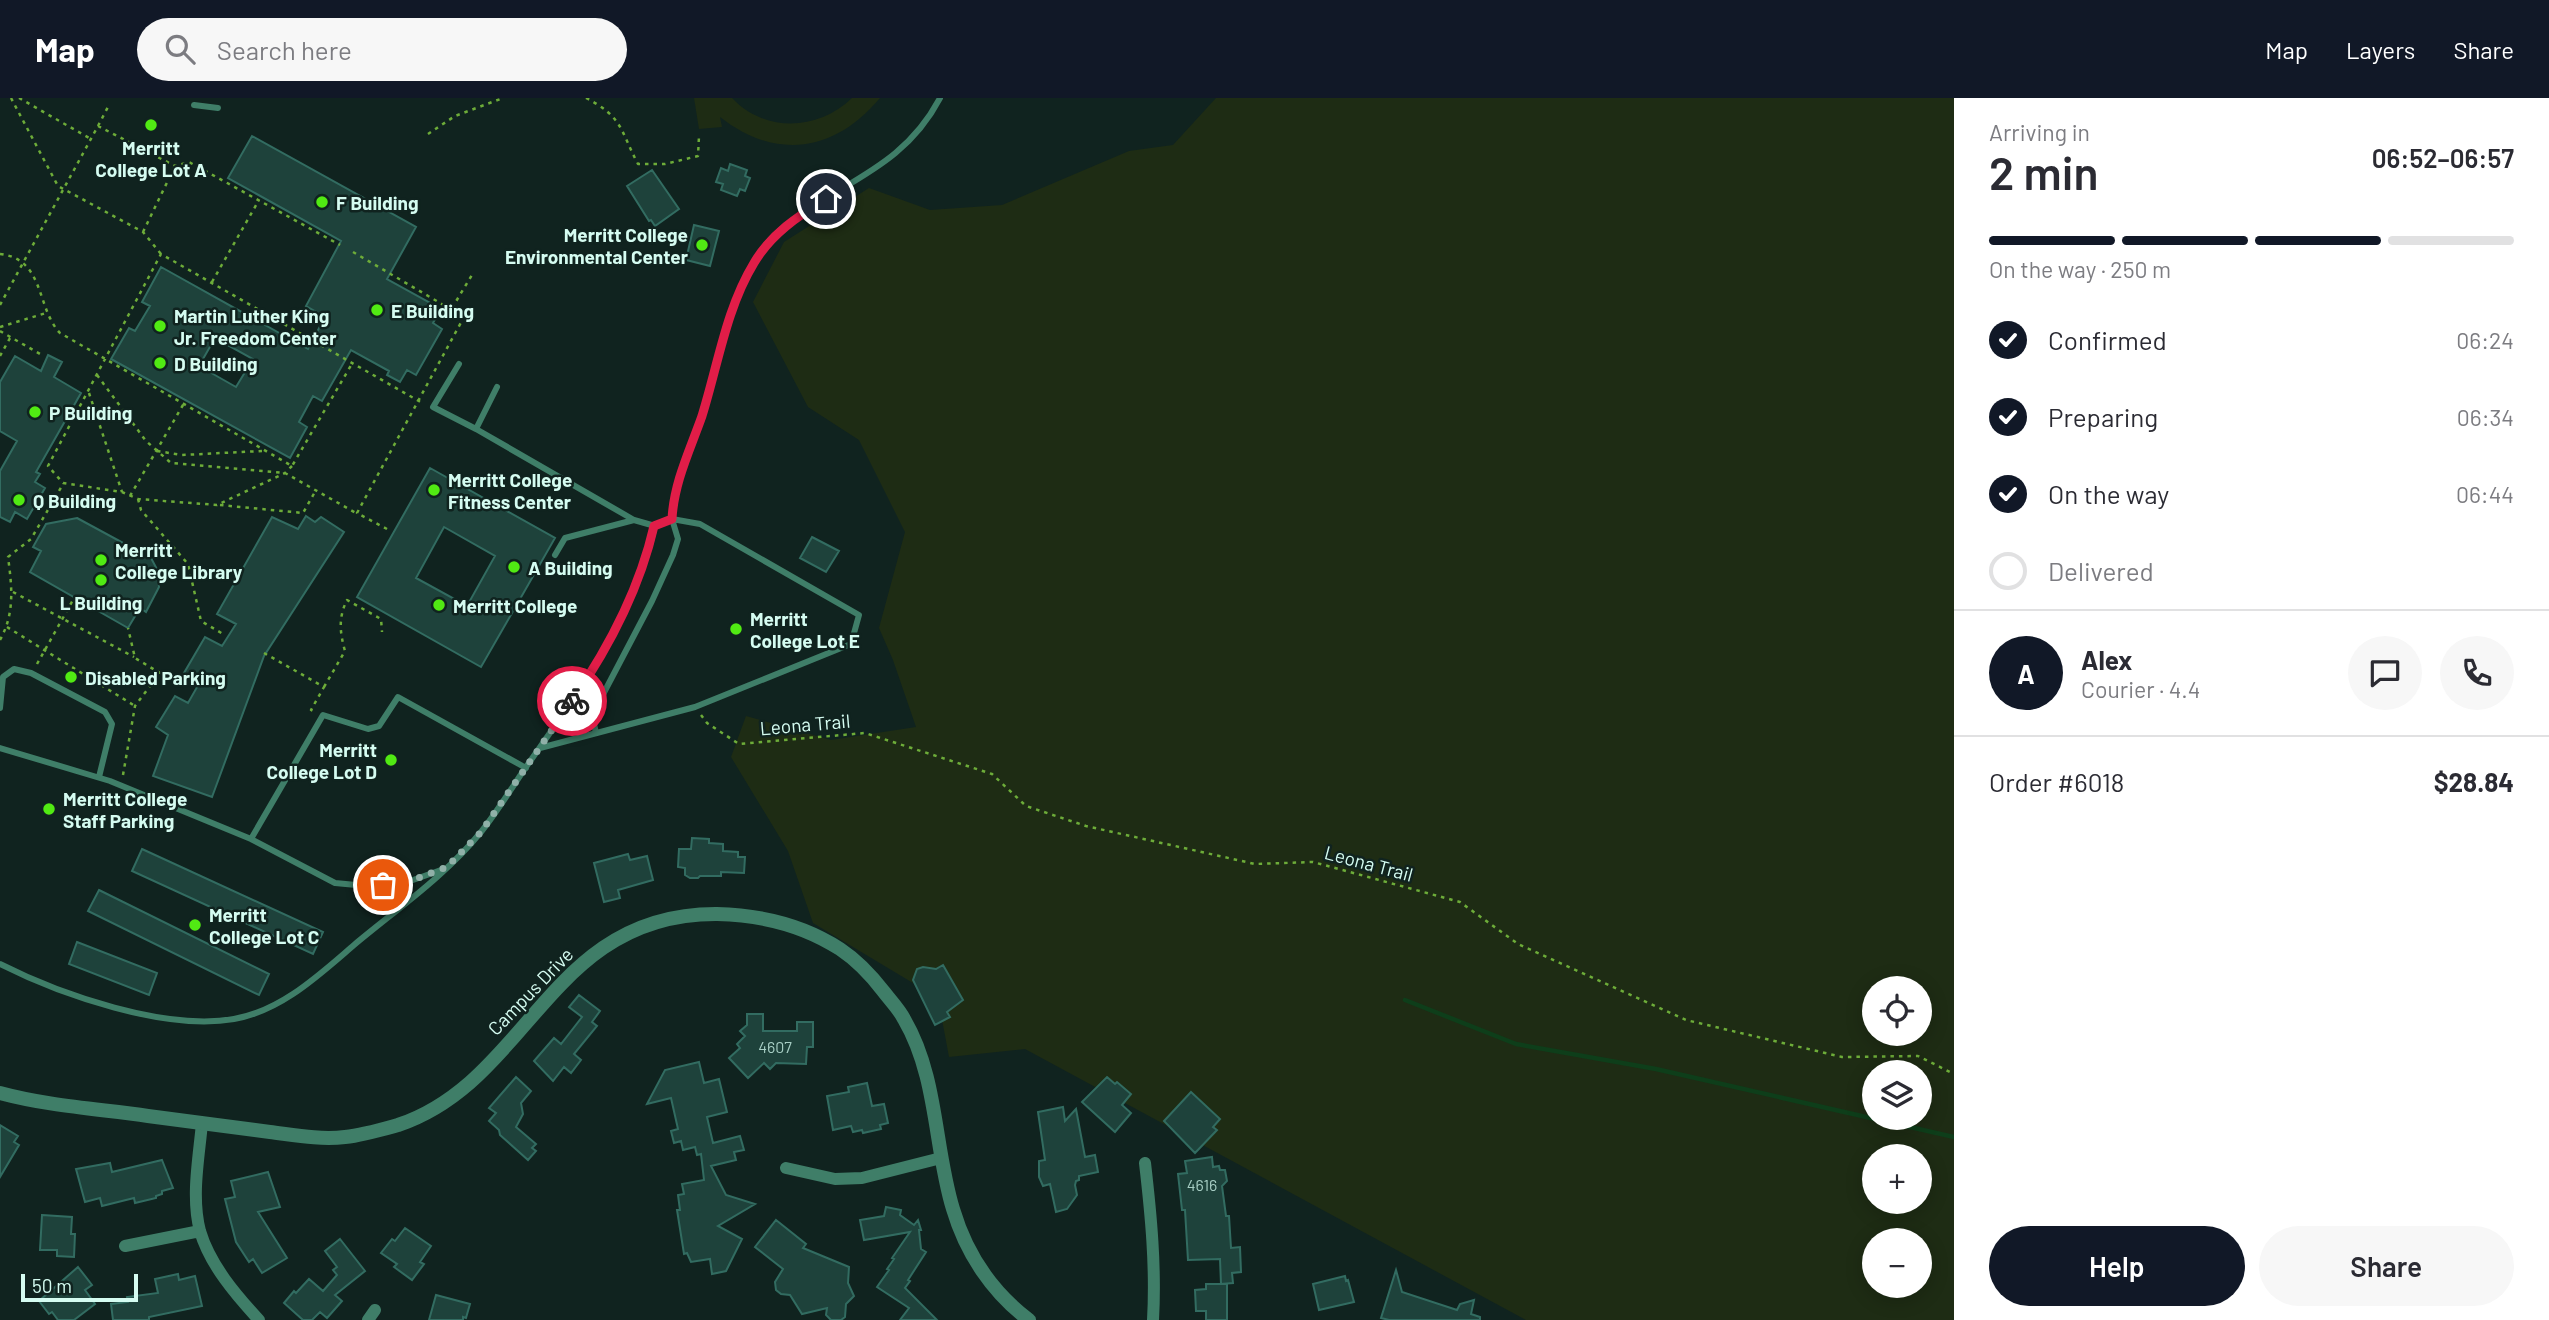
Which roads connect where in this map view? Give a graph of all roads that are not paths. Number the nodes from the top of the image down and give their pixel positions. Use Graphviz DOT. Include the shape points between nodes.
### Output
graph roads {
  1 [pos="940,98"];
  2 [pos="194,105"];
  3 [pos="218,108"];
  4 [pos="458,364"];
  5 [pos="497,387"];
  6 [pos="476,429"];
  7 [pos="672,519"];
  8 [pos="634,520"];
  9 [pos="654,526"];
  10 [pos="555,555"];
  11 [pos="0,708"];
  12 [pos="596,733"];
  13 [pos="0,748"];
  14 [pos="540,748"];
  15 [pos="526,768"];
  16 [pos="99,776"];
  17 [pos="251,839"];
  18 [pos="447,867"];
  19 [pos="0,964"];
  20 [pos="0,1094"];
  21 [pos="202,1123"];
  22 [pos="942,1158"];
  23 [pos="1144,1163"];
  24 [pos="786,1168"];
  25 [pos="201,1231"];
  26 [pos="125,1246"];
  27 [pos="259,1320"];
  28 [pos="1029,1320"];
  29 [pos="1153,1320"];
  1 -- 7 [label="lane" via="914,136 887,162 776,233 754,263 732,313 675,489"];
  2 -- 3 [label="lane"];
  4 -- 6 [label="lane" via="433,407"];
  5 -- 6 [label="lane"];
  6 -- 8 [label="lane"];
  7 -- 9 [label="lane"];
  7 -- 12 [label="lane" via="678,539 673,555 598,705"];
  7 -- 12 [label="lane" via="700,524 859,615 851,644 695,707"];
  8 -- 9 [label="lane"];
  8 -- 10 [label="lane" via="565,538"];
  9 -- 14 [label="lane" via="622,615 579,692"];
  11 -- 16 [label="lane" via="3,677 14,669 31,673 105,712 112,724"];
  12 -- 14 [label="lane"];
  13 -- 16 [label="lane"];
  14 -- 15 [label="lane"];
  15 -- 17 [label="lane" via="398,697 379,726 368,729 323,715"];
  15 -- 18 [label="lane" via="481,832"];
  16 -- 17 [label="lane"];
  17 -- 18 [label="lane" via="335,883 400,885"];
  18 -- 19 [label="lane" via="318,976 282,1001 235,1019 202,1022 152,1016 103,1004"];
  20 -- 21 [label="street, Campus Drive"];
  21 -- 22 [label="street, Campus Drive" via="341,1138 402,1124 460,1091 598,950 634,930 665,920 700,914 742,915 809,933 866,970 903,1016 915,1039"];
  21 -- 25 [label="street" via="197,1195"];
  22 -- 24 [label="street" via="862,1178 835,1179"];
  22 -- 28 [label="street, Campus Drive" via="953,1208 978,1265 997,1291"];
  23 -- 29 [label="street" via="1152,1231"];
  25 -- 26 [label="street"];
  25 -- 27 [label="street" via="233,1292"];
}
